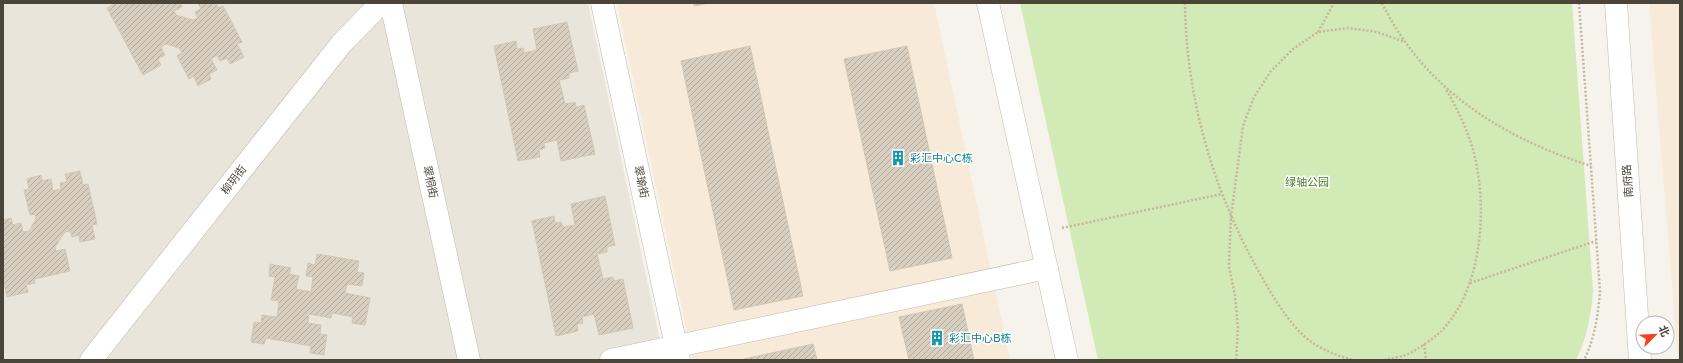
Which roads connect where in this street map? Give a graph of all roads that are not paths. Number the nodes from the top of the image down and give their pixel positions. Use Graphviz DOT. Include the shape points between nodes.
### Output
graph roads {
  1 [pos="381,3"];
  2 [pos="391,3"];
  3 [pos="602,3"];
  4 [pos="988,3"];
  5 [pos="1616,3"];
  6 [pos="1046,268"];
  7 [pos="677,353"];
  8 [pos="91,360"];
  9 [pos="469,360"];
  10 [pos="611,360"];
  11 [pos="1067,360"];
  12 [pos="1640,360"];
  1 -- 8 [label="street, 柳玥街" via="342,43"];
  2 -- 9 [label="street, 翠桐街"];
  3 -- 7 [label="street, 翠瑜街"];
  4 -- 6 [label="street"];
  5 -- 12 [label="street, 南府路"];
  6 -- 7 [label="street"];
  6 -- 11 [label="street"];
  7 -- 10 [label="street"];
}
